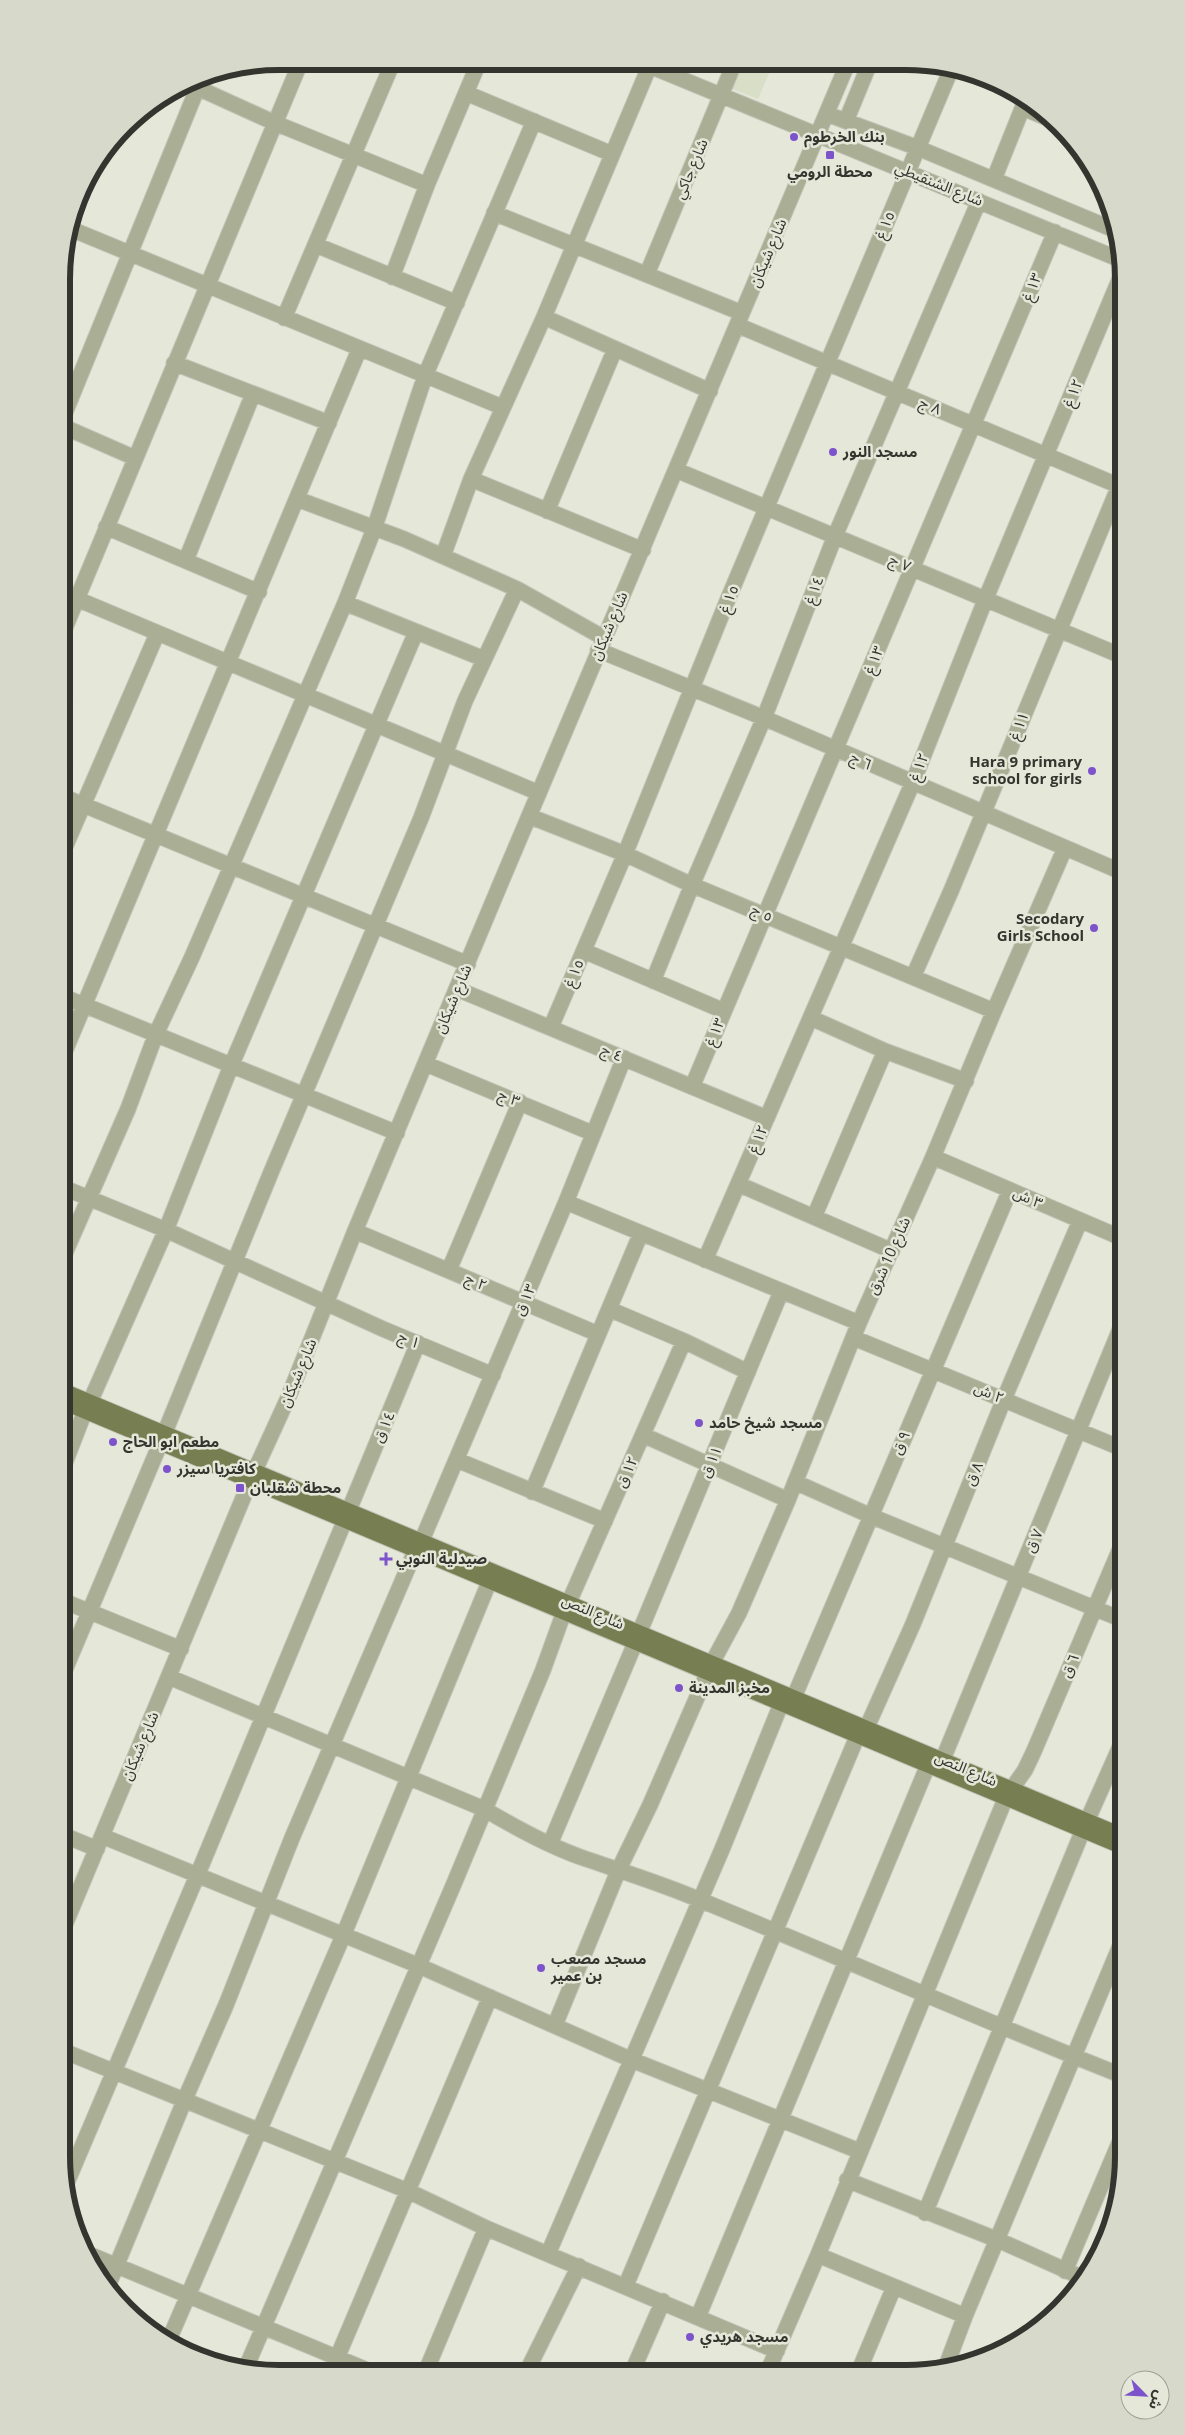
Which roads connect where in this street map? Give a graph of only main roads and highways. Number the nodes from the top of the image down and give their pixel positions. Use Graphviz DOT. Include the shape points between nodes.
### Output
graph roads {
  1 [pos="70,1395"];
  2 [pos="70,1403"];
  3 [pos="87,1406"];
  4 [pos="419,1545"];
  5 [pos="567,1607"];
  6 [pos="862,1732"];
  7 [pos="1009,1792"];
  8 [pos="1086,1826"];
  9 [pos="1115,1834"];
  10 [pos="1115,1842"];
  1 -- 3 [label="main road, شارع النص"];
  2 -- 3 [label="main road, شارع النص"];
  3 -- 4 [label="main road, شارع النص"];
  4 -- 5 [label="main road, شارع النص"];
  4 -- 5 [label="main road, شارع النص" via="490,1580"];
  5 -- 6 [label="main road, شارع النص"];
  6 -- 7 [label="main road, شارع النص" via="943,1759"];
  6 -- 7 [label="main road, شارع النص" via="928,1766"];
  7 -- 8 [label="main road, شارع النص"];
  8 -- 9 [label="main road, شارع النص"];
  8 -- 10 [label="main road, شارع النص"];
}
